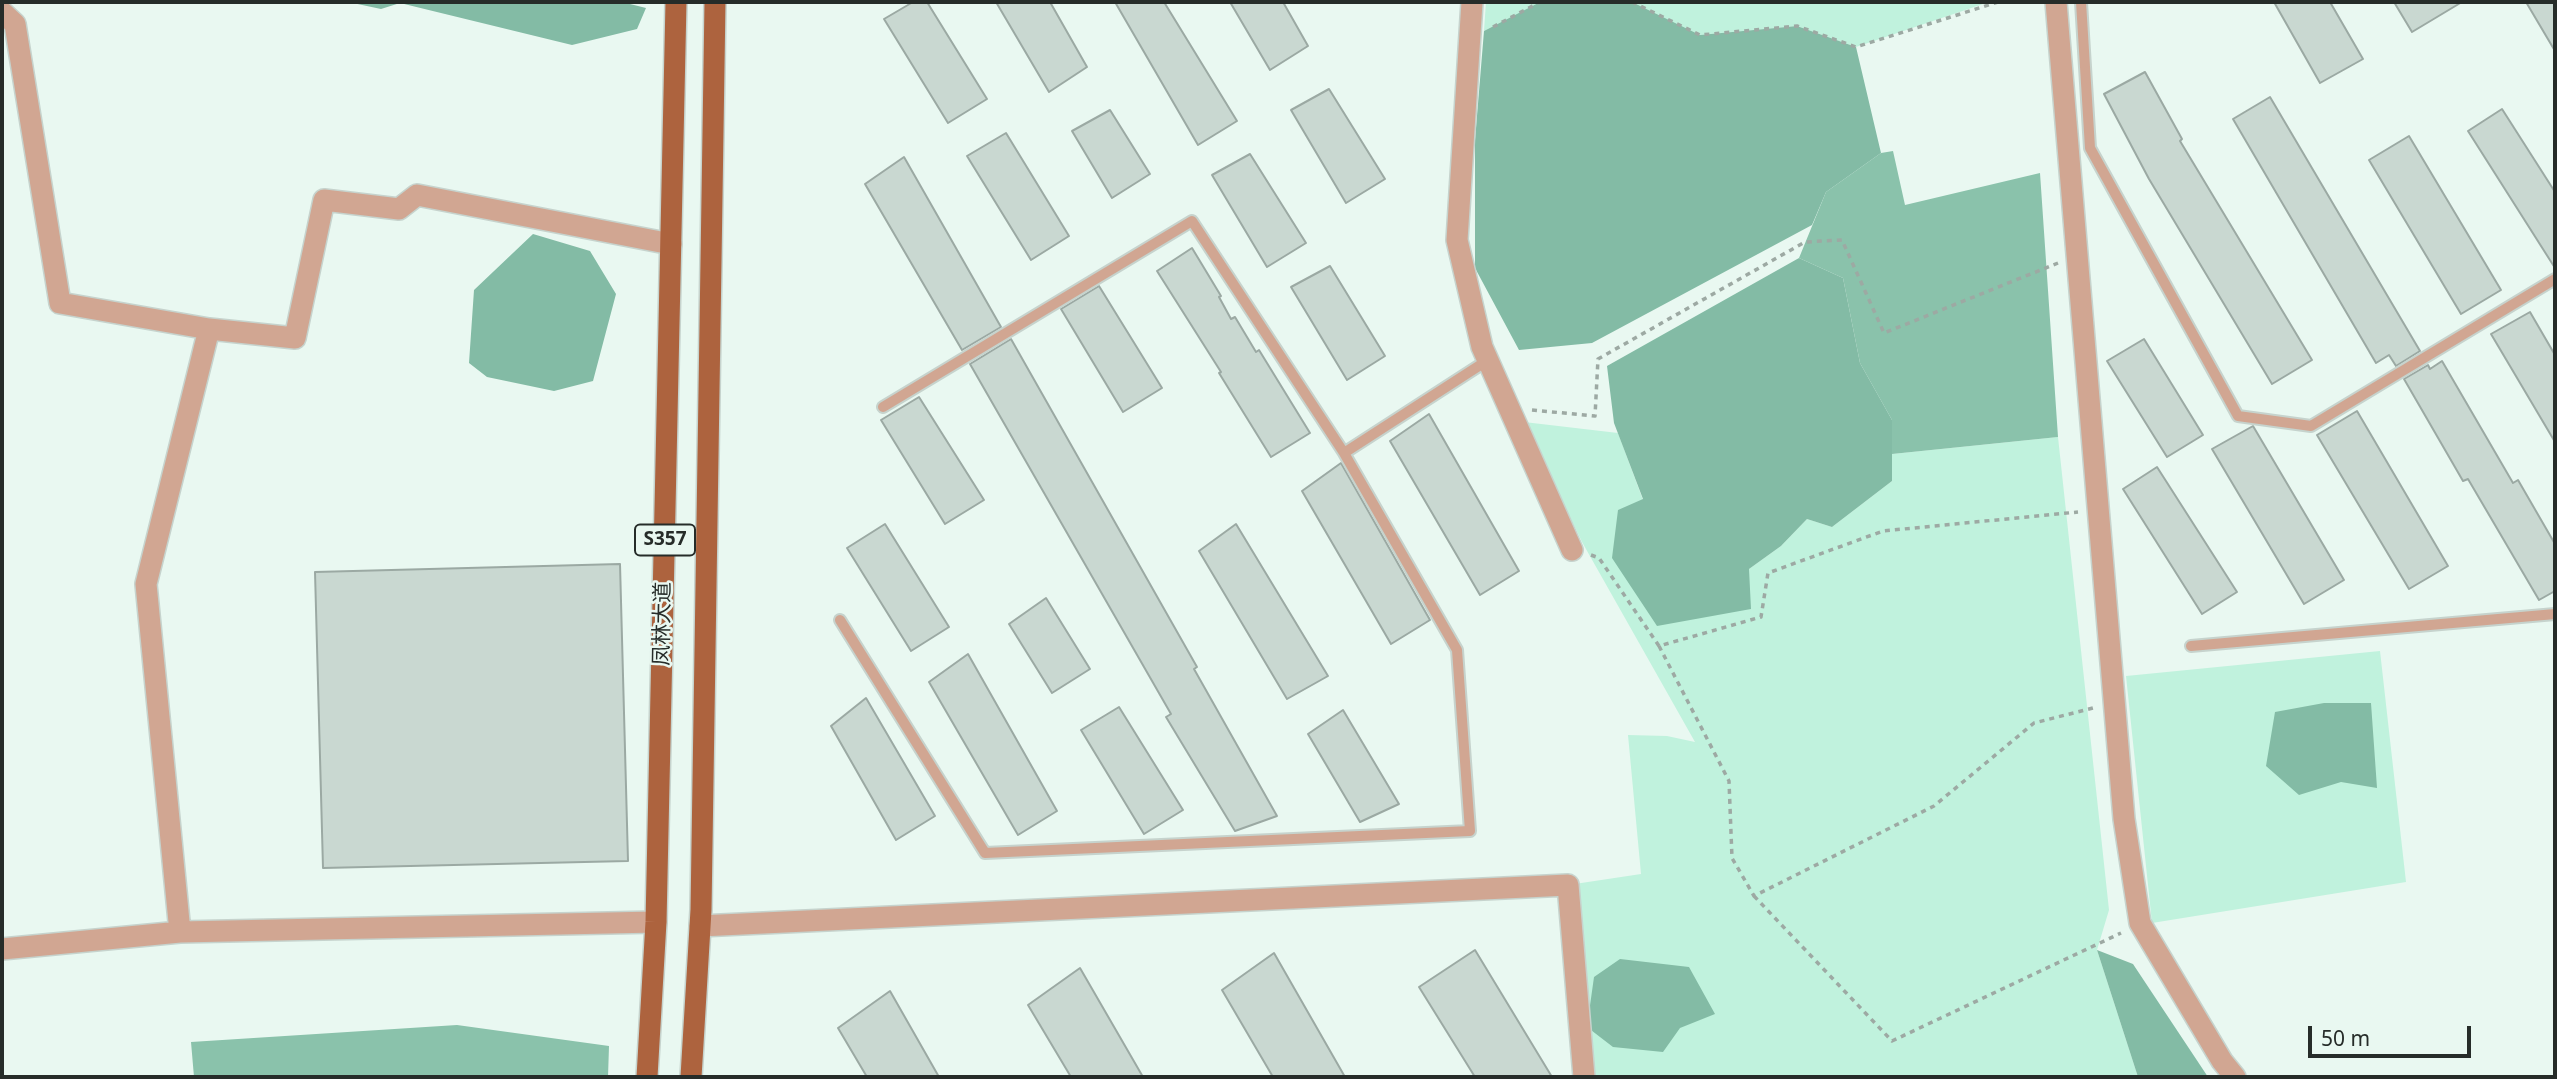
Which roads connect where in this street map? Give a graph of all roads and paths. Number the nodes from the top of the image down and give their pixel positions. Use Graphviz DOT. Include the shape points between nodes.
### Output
graph roads {
  1 [pos="676,2"];
  2 [pos="715,2"];
  3 [pos="1472,2"];
  4 [pos="1540,2"];
  5 [pos="1632,2"];
  6 [pos="1998,2"];
  7 [pos="2056,2"];
  8 [pos="2081,2"];
  9 [pos="2,12"];
  10 [pos="1469,38"];
  11 [pos="2075,83"];
  12 [pos="671,244"];
  13 [pos="2078,255"];
  14 [pos="2555,279"];
  15 [pos="209,329"];
  16 [pos="1488,360"];
  17 [pos="883,407"];
  18 [pos="1509,409"];
  19 [pos="1344,453"];
  20 [pos="2098,510"];
  21 [pos="1572,550"];
  22 [pos="2555,614"];
  23 [pos="840,620"];
  24 [pos="1659,646"];
  25 [pos="2191,646"];
  26 [pos="2115,703"];
  27 [pos="1754,896"];
  28 [pos="656,922"];
  29 [pos="2140,923"];
  30 [pos="700,926"];
  31 [pos="180,933"];
  32 [pos="2,949"];
  33 [pos="647,1077"];
  34 [pos="691,1077"];
  35 [pos="1584,1077"];
  36 [pos="2235,1077"];
  1 -- 12 [label="main road, 凤林大道 / S357"];
  2 -- 30 [label="main road, 凤林大道 / S357"];
  3 -- 10 [label="street"];
  4 -- 10 [label="path"];
  5 -- 6 [label="path" via="1700,35 1797,26 1856,47"];
  7 -- 11 [label="street"];
  8 -- 11 [label="lane"];
  9 -- 15 [label="street" via="15,24 60,303"];
  10 -- 16 [label="street" via="1457,240"];
  11 -- 13 [label="street"];
  11 -- 14 [label="lane" via="2090,148 2238,416 2311,426"];
  12 -- 15 [label="street" via="417,195 399,209 324,200 295,338"];
  12 -- 28 [label="main road, 凤林大道 / S357"];
  13 -- 18 [label="path" via="1884,333 1842,240 1805,242 1598,359 1595,416"];
  13 -- 20 [label="street"];
  15 -- 31 [label="street" via="146,584"];
  16 -- 18 [label="street"];
  16 -- 19 [label="lane"];
  17 -- 19 [label="lane" via="1192,221"];
  18 -- 21 [label="street"];
  19 -- 23 [label="lane" via="1457,650 1470,831 985,853"];
  20 -- 24 [label="path" via="1883,531 1768,573 1761,617"];
  20 -- 26 [label="street"];
  21 -- 24 [label="path" via="1599,558"];
  22 -- 25 [label="lane"];
  24 -- 27 [label="path" via="1729,781 1732,858"];
  26 -- 27 [label="path" via="2034,723 1934,806"];
  26 -- 29 [label="street" via="2124,819"];
  27 -- 29 [label="path" via="1892,1041"];
  28 -- 31 [label="street"];
  28 -- 33 [label="main road, 凤林大道 / S357"];
  29 -- 36 [label="street"];
  30 -- 34 [label="main road, 凤林大道 / S357"];
  30 -- 35 [label="street" via="1568,885"];
  31 -- 32 [label="street"];
}
